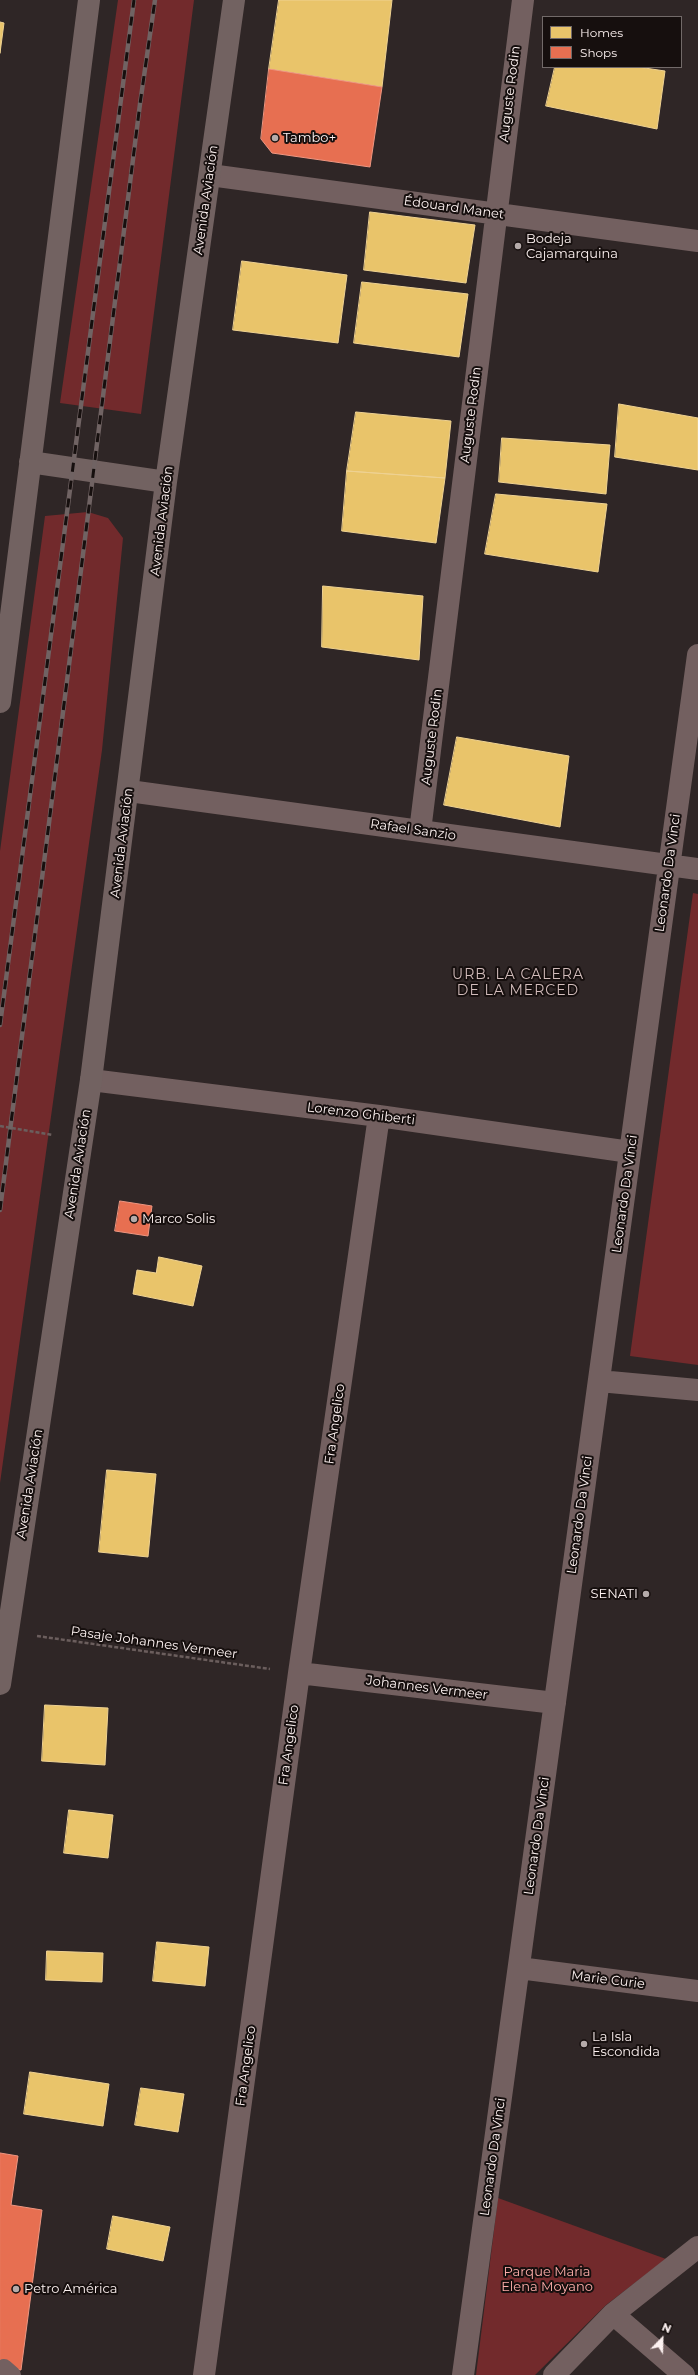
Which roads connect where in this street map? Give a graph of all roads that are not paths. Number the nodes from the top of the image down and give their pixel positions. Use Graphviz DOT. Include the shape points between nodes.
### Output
graph roads {
  1 [pos="90,0"];
  2 [pos="234,0"];
  3 [pos="522,0"];
  4 [pos="210,175"];
  5 [pos="495,213"];
  6 [pos="698,241"];
  7 [pos="30,462"];
  8 [pos="166,482"];
  9 [pos="698,655"];
  10 [pos="0,702"];
  11 [pos="128,791"];
  12 [pos="420,831"];
  13 [pos="669,865"];
  14 [pos="698,869"];
  15 [pos="91,1080"];
  16 [pos="379,1116"];
  17 [pos="630,1152"];
  18 [pos="599,1381"];
  19 [pos="698,1390"];
  20 [pos="299,1673"];
  21 [pos="0,1684"];
  22 [pos="555,1703"];
  23 [pos="519,1968"];
  24 [pos="698,1992"];
  25 [pos="698,2246"];
  26 [pos="614,2314"];
  27 [pos="204,2375"];
  28 [pos="463,2375"];
  29 [pos="554,2375"];
  30 [pos="684,2375"];
  1 -- 7 [label="main road"];
  2 -- 4 [label="main road, Avenida Aviación"];
  3 -- 5 [label="street, Auguste Rodin"];
  4 -- 5 [label="street, Édouard Manet"];
  4 -- 8 [label="main road, Avenida Aviación"];
  5 -- 6 [label="street, Édouard Manet"];
  5 -- 12 [label="street, Auguste Rodin"];
  7 -- 8 [label="main road"];
  7 -- 10 [label="main road"];
  8 -- 11 [label="main road, Avenida Aviación"];
  9 -- 13 [label="street, Leonardo Da Vinci"];
  11 -- 12 [label="street, Rafael Sanzio"];
  11 -- 15 [label="main road, Avenida Aviación"];
  12 -- 13 [label="street, Rafael Sanzio"];
  13 -- 14 [label="street, Rafael Sanzio"];
  13 -- 17 [label="street, Leonardo Da Vinci"];
  15 -- 16 [label="street, Lorenzo Ghiberti"];
  15 -- 21 [label="main road, Avenida Aviación"];
  16 -- 17 [label="street, Lorenzo Ghiberti"];
  16 -- 20 [label="street, Fra Angelico"];
  17 -- 18 [label="street, Leonardo Da Vinci"];
  18 -- 19 [label="street"];
  18 -- 22 [label="street, Leonardo Da Vinci"];
  20 -- 22 [label="street, Johannes Vermeer"];
  20 -- 27 [label="street, Fra Angelico"];
  22 -- 23 [label="street, Leonardo Da Vinci"];
  23 -- 24 [label="street, Marie Curie"];
  23 -- 28 [label="street, Leonardo Da Vinci"];
  25 -- 26 [label="street"];
  26 -- 29 [label="street"];
  26 -- 30 [label="street"];
}
